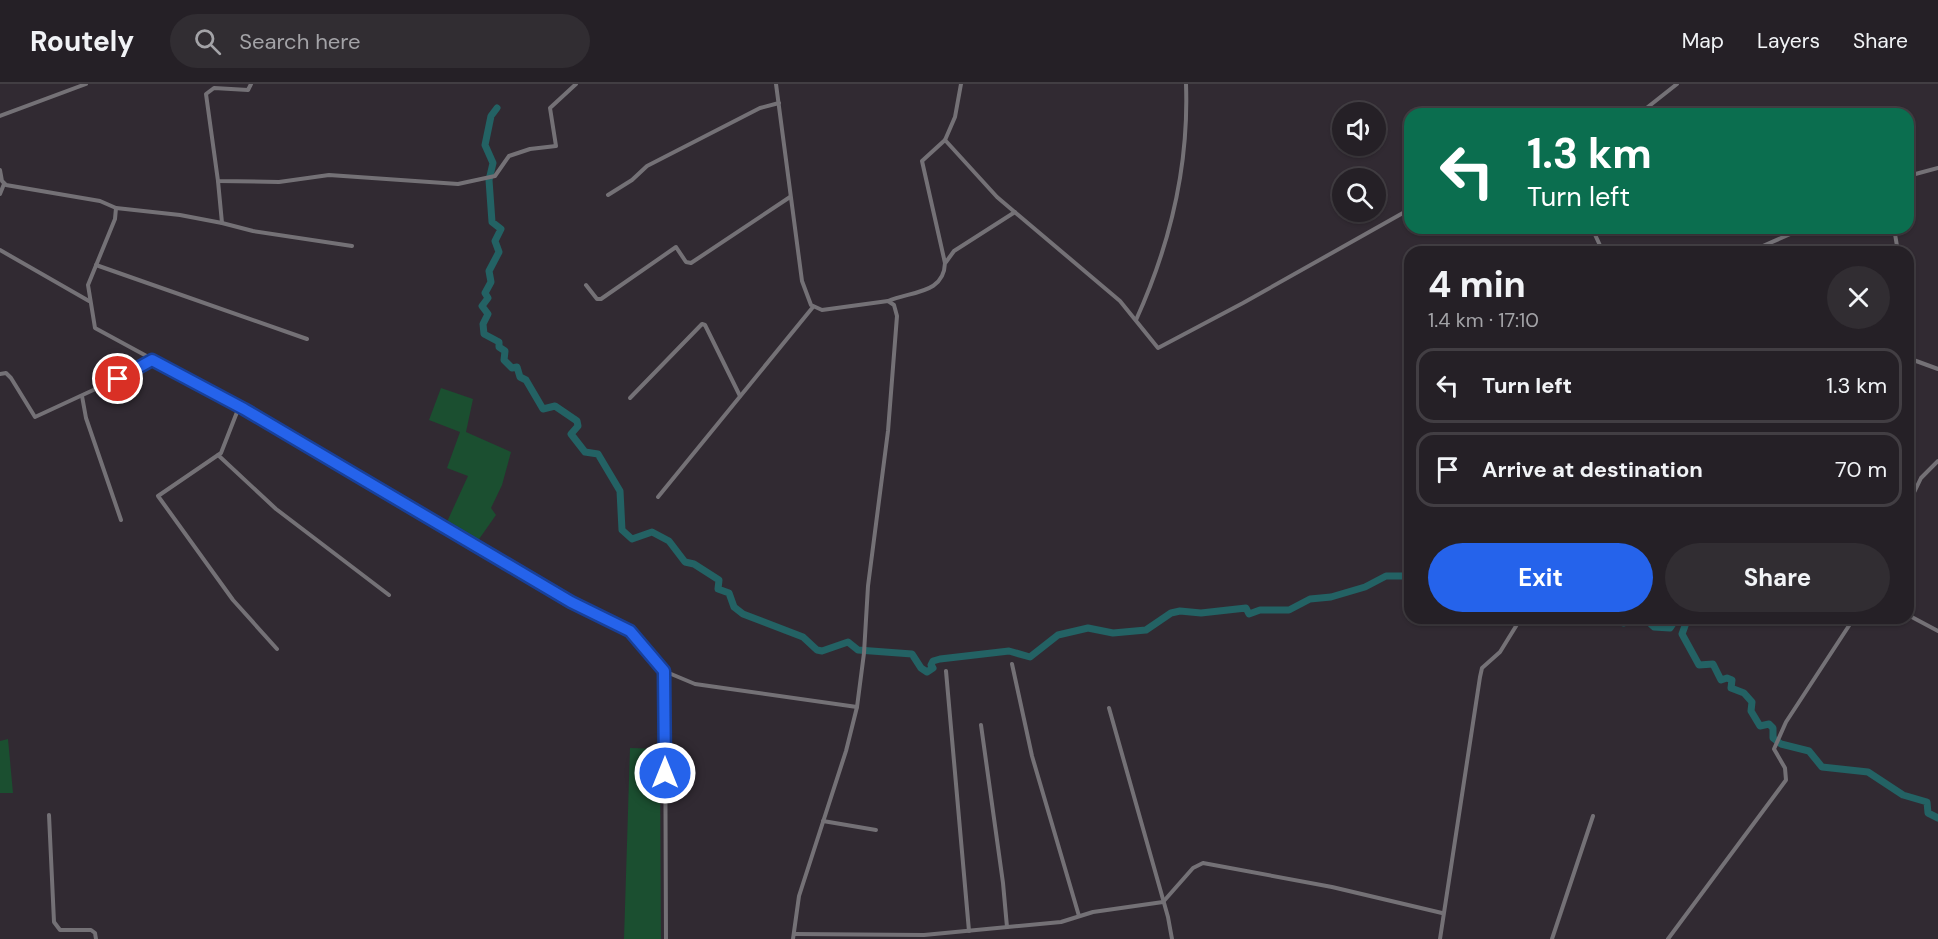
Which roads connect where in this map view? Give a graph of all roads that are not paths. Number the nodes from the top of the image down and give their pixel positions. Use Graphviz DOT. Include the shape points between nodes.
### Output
graph roads {
  1 [pos="86,84"];
  2 [pos="251,84"];
  3 [pos="576,84"];
  4 [pos="776,84"];
  5 [pos="961,84"];
  6 [pos="1186,84"];
  7 [pos="1677,84"];
  8 [pos="779,103"];
  9 [pos="1647,108"];
  10 [pos="0,116"];
  11 [pos="945,140"];
  12 [pos="1938,168"];
  13 [pos="0,170"];
  14 [pos="1914,174"];
  15 [pos="218,181"];
  16 [pos="4,184"];
  17 [pos="0,194"];
  18 [pos="608,195"];
  19 [pos="790,196"];
  20 [pos="116,208"];
  21 [pos="1015,212"];
  22 [pos="1404,212"];
  23 [pos="222,223"];
  24 [pos="1790,234"];
  25 [pos="352,246"];
  26 [pos="1763,246"];
  27 [pos="0,250"];
  28 [pos="945,263"];
  29 [pos="96,265"];
  30 [pos="586,285"];
  31 [pos="89,301"];
  32 [pos="888,301"];
  33 [pos="813,307"];
  34 [pos="1136,321"];
  35 [pos="307,339"];
  36 [pos="152,360"];
  37 [pos="1914,360"];
  38 [pos="1938,369"];
  39 [pos="0,374"];
  40 [pos="82,396"];
  41 [pos="740,396"];
  42 [pos="630,398"];
  43 [pos="239,407"];
  44 [pos="218,455"];
  45 [pos="1938,461"];
  46 [pos="1914,493"];
  47 [pos="658,497"];
  48 [pos="121,520"];
  49 [pos="389,595"];
  50 [pos="1914,618"];
  51 [pos="1517,624"];
  52 [pos="1850,624"];
  53 [pos="1938,631"];
  54 [pos="277,649"];
  55 [pos="1012,664"];
  56 [pos="664,671"];
  57 [pos="946,671"];
  58 [pos="857,707"];
  59 [pos="1109,708"];
  60 [pos="981,725"];
  61 [pos="49,815"];
  62 [pos="1593,816"];
  63 [pos="823,821"];
  64 [pos="876,830"];
  65 [pos="1163,902"];
  66 [pos="1442,913"];
  67 [pos="1079,916"];
  68 [pos="1007,927"];
  69 [pos="969,931"];
  70 [pos="794,936"];
  71 [pos="901,938"];
  72 [pos="96,939"];
  73 [pos="666,939"];
  74 [pos="1172,939"];
  75 [pos="1440,939"];
  76 [pos="1552,939"];
  77 [pos="1668,939"];
  1 -- 10 [label="street"];
  2 -- 15 [label="street" via="248,90 214,88 206,94"];
  3 -- 15 [label="street" via="550,108 556,146 509,156 498,174 458,184 329,175 279,182"];
  4 -- 8 [label="street"];
  5 -- 11 [label="street" via="955,117"];
  6 -- 34 [label="street" via="1184,166 1163,256"];
  7 -- 9 [label="street"];
  8 -- 18 [label="street" via="760,108 647,166"];
  8 -- 19 [label="street"];
  11 -- 21 [label="street"];
  11 -- 28 [label="street" via="922,162"];
  12 -- 14 [label="street"];
  13 -- 16 [label="street"];
  15 -- 23 [label="street"];
  16 -- 17 [label="street"];
  16 -- 20 [label="street" via="100,201"];
  19 -- 30 [label="street" via="691,263 676,247 601,299 597,300"];
  19 -- 33 [label="street" via="800,274"];
  20 -- 23 [label="street"];
  20 -- 29 [label="street"];
  21 -- 28 [label="street" via="954,251"];
  21 -- 34 [label="street" via="1107,289"];
  22 -- 34 [label="street" via="1161,347 1154,345"];
  23 -- 25 [label="street"];
  24 -- 26 [label="street"];
  27 -- 31 [label="street"];
  28 -- 32 [label="street" via="945,274 938,284"];
  29 -- 31 [label="street" via="88,285"];
  29 -- 35 [label="street"];
  31 -- 36 [label="street" via="95,328"];
  32 -- 33 [label="street" via="822,310"];
  32 -- 58 [label="street" via="896,308 897,320"];
  33 -- 41 [label="street"];
  36 -- 40 [label="street"];
  36 -- 43 [label="street"];
  37 -- 38 [label="street"];
  39 -- 40 [label="street" via="11,378 33,416"];
  40 -- 48 [label="street"];
  41 -- 42 [label="street" via="702,324"];
  41 -- 47 [label="street"];
  43 -- 44 [label="street"];
  43 -- 56 [label="street" via="571,602 630,631"];
  44 -- 49 [label="street" via="276,508"];
  44 -- 54 [label="street" via="158,496 233,600"];
  45 -- 46 [label="street" via="1921,478"];
  50 -- 53 [label="street"];
  51 -- 66 [label="street" via="1479,677"];
  52 -- 77 [label="street" via="1786,722 1776,746 1786,780"];
  55 -- 67 [label="street" via="1032,756"];
  56 -- 58 [label="street" via="695,684"];
  56 -- 73 [label="street"];
  57 -- 69 [label="street"];
  58 -- 63 [label="street"];
  59 -- 65 [label="street"];
  60 -- 68 [label="street"];
  61 -- 72 [label="street" via="54,922 60,930 91,930"];
  62 -- 76 [label="street"];
  63 -- 64 [label="street"];
  63 -- 70 [label="street" via="799,896"];
  65 -- 66 [label="street" via="1193,868 1203,863"];
  65 -- 67 [label="street"];
  65 -- 74 [label="street"];
  66 -- 75 [label="street"];
  67 -- 68 [label="street" via="1061,922"];
  68 -- 69 [label="street"];
  69 -- 71 [label="street"];
  70 -- 71 [label="street"];
}
